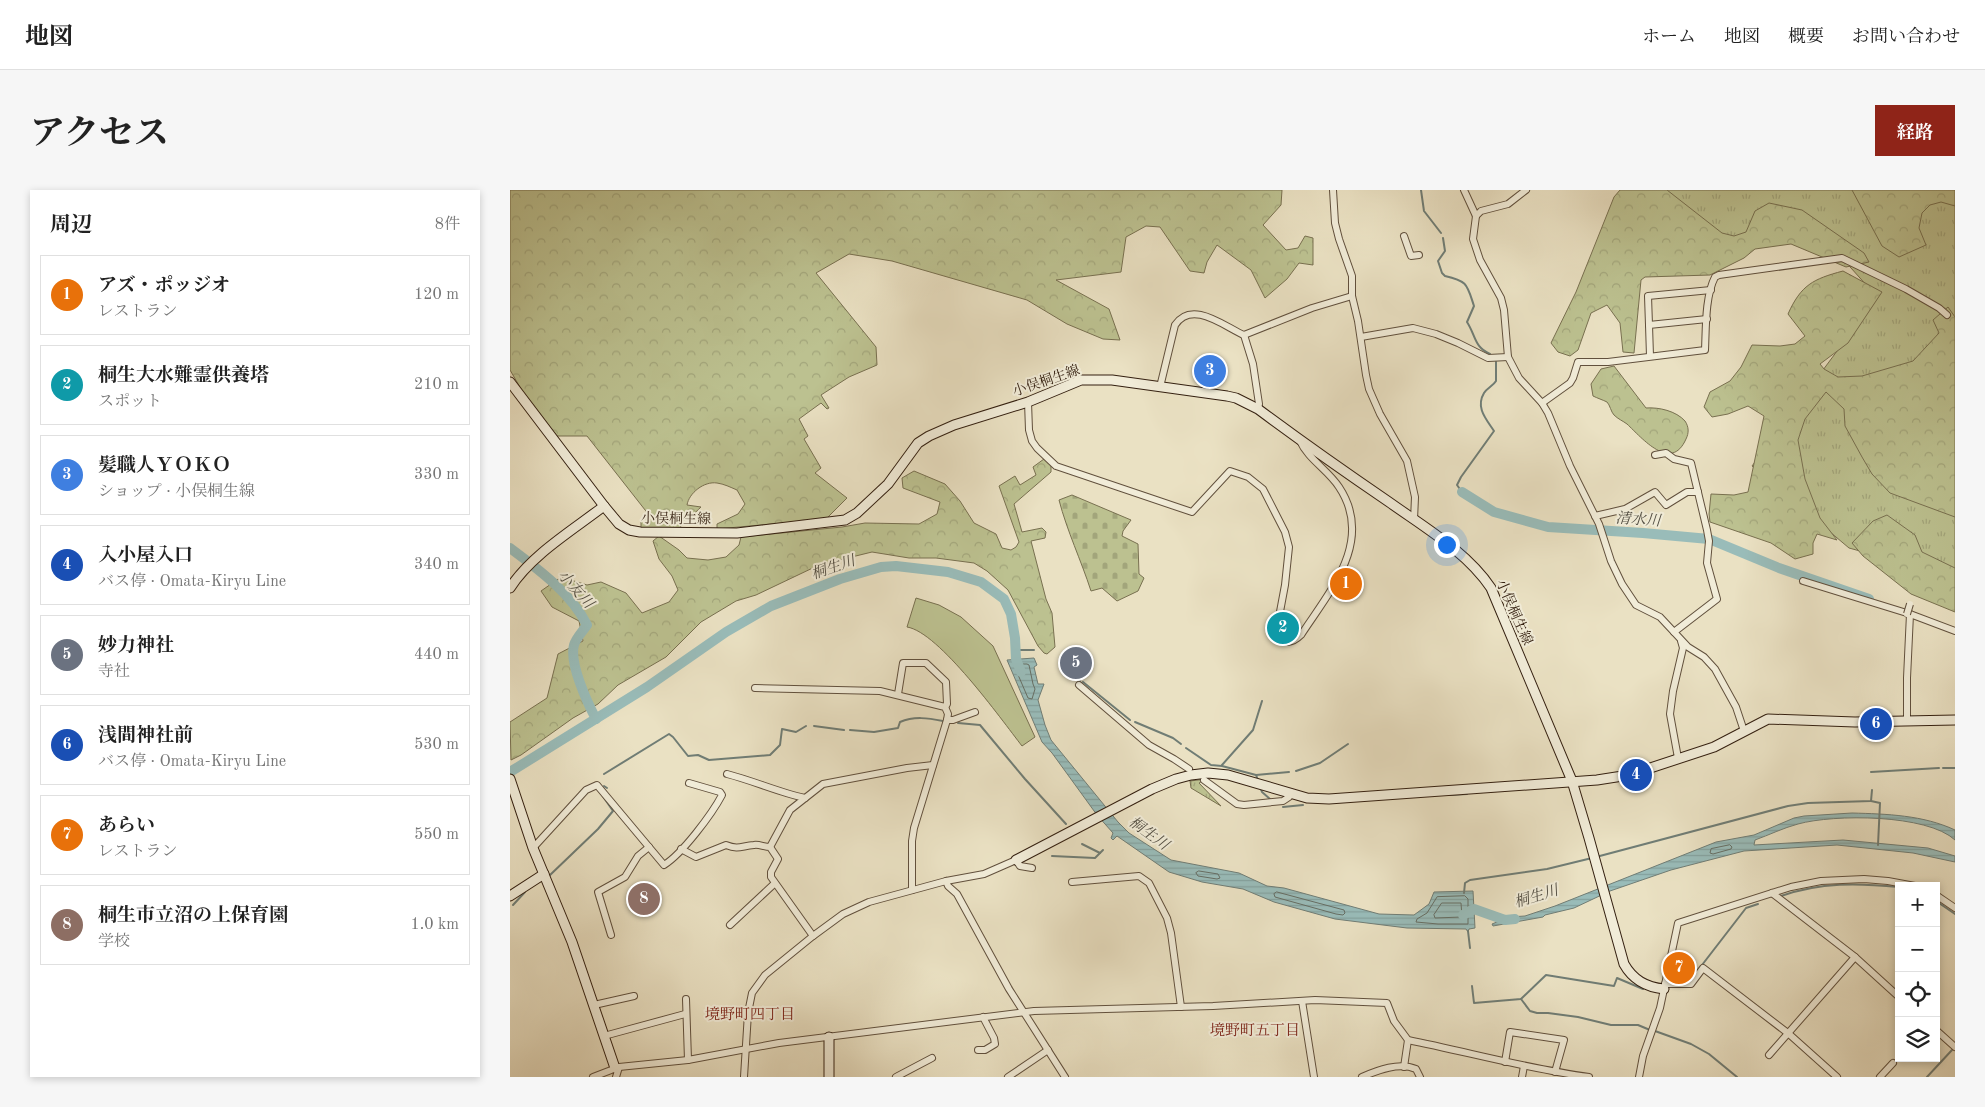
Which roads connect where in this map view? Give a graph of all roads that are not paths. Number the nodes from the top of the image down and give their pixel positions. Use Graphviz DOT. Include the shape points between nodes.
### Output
graph roads {
  1 [pos="1333,190"];
  2 [pos="1464,190"];
  3 [pos="1526,190"];
  4 [pos="1476,216"];
  5 [pos="1404,236"];
  6 [pos="1419,255"];
  7 [pos="1711,290"];
  8 [pos="1352,296"];
  9 [pos="1947,316"];
  10 [pos="1707,319"];
  11 [pos="1649,325"];
  12 [pos="1244,335"];
  13 [pos="1361,337"];
  14 [pos="1650,356"];
  15 [pos="1508,357"];
  16 [pos="510,382"];
  17 [pos="1160,387"];
  18 [pos="1028,402"];
  19 [pos="1542,403"];
  20 [pos="1258,409"];
  21 [pos="1299,440"];
  22 [pos="1655,455"];
  23 [pos="1698,492"];
  24 [pos="604,506"];
  25 [pos="1596,516"];
  26 [pos="1414,520"];
  27 [pos="1803,581"];
  28 [pos="510,588"];
  29 [pos="1910,604"];
  30 [pos="1908,614"];
  31 [pos="1674,632"];
  32 [pos="1955,632"];
  33 [pos="1681,640"];
  34 [pos="1079,685"];
  35 [pos="755,688"];
  36 [pos="898,694"];
  37 [pos="945,707"];
  38 [pos="975,712"];
  39 [pos="947,720"];
  40 [pos="1955,720"];
  41 [pos="1907,721"];
  42 [pos="1744,731"];
  43 [pos="1678,758"];
  44 [pos="934,765"];
  45 [pos="1189,769"];
  46 [pos="727,774"];
  47 [pos="510,779"];
  48 [pos="1204,780"];
  49 [pos="1572,781"];
  50 [pos="689,783"];
  51 [pos="1290,793"];
  52 [pos="805,798"];
  53 [pos="649,847"];
  54 [pos="770,847"];
  55 [pos="533,848"];
  56 [pos="681,849"];
  57 [pos="1016,860"];
  58 [pos="1032,868"];
  59 [pos="544,874"];
  60 [pos="946,881"];
  61 [pos="1072,882"];
  62 [pos="1895,883"];
  63 [pos="774,884"];
  64 [pos="912,890"];
  65 [pos="1772,893"];
  66 [pos="510,896"];
  67 [pos="1940,898"];
  68 [pos="1955,908"];
  69 [pos="730,925"];
  70 [pos="611,935"];
  71 [pos="813,936"];
  72 [pos="1855,957"];
  73 [pos="1664,987"];
  74 [pos="1895,993"];
  75 [pos="634,996"];
  76 [pos="686,999"];
  77 [pos="1302,1001"];
  78 [pos="594,1005"];
  79 [pos="1181,1007"];
  80 [pos="1024,1012"];
  81 [pos="685,1014"];
  82 [pos="983,1017"];
  83 [pos="1940,1033"];
  84 [pos="1789,1034"];
  85 [pos="604,1036"];
  86 [pos="829,1037"];
  87 [pos="1408,1040"];
  88 [pos="1954,1042"];
  89 [pos="746,1048"];
  90 [pos="978,1050"];
  91 [pos="1048,1050"];
  92 [pos="1769,1055"];
  93 [pos="932,1058"];
  94 [pos="688,1060"];
  95 [pos="1504,1062"];
  96 [pos="1894,1063"];
  97 [pos="1524,1066"];
  98 [pos="1404,1067"];
  99 [pos="617,1071"];
  100 [pos="1555,1072"];
  101 [pos="593,1077"];
  102 [pos="744,1077"];
  103 [pos="829,1077"];
  104 [pos="896,1077"];
  105 [pos="1008,1077"];
  106 [pos="1065,1077"];
  107 [pos="1314,1077"];
  108 [pos="1362,1077"];
  109 [pos="1420,1077"];
  110 [pos="1522,1077"];
  111 [pos="1589,1077"];
  112 [pos="1639,1077"];
  113 [pos="1837,1077"];
  114 [pos="1880,1077"];
  1 -- 8 [label="street" via="1335,223 1352,276"];
  2 -- 4 [label="street"];
  3 -- 4 [label="street" via="1508,204"];
  4 -- 15 [label="street" via="1473,240 1501,298"];
  5 -- 6 [label="street" via="1411,256"];
  7 -- 9 [label="street" via="1713,280 1720,275 1842,258 1906,289"];
  7 -- 10 [label="street"];
  7 -- 11 [label="street" via="1648,296"];
  8 -- 12 [label="street"];
  8 -- 13 [label="street"];
  10 -- 11 [label="street"];
  10 -- 14 [label="street" via="1706,350"];
  11 -- 14 [label="street"];
  12 -- 17 [label="street" via="1208,317 1190,315 1179,320"];
  12 -- 20 [label="street" via="1253,364"];
  13 -- 15 [label="street" via="1414,328 1436,334 1488,358"];
  13 -- 26 [label="street" via="1369,389 1407,461 1415,497"];
  14 -- 19 [label="street" via="1578,362 1570,383"];
  15 -- 19 [label="street" via="1520,378"];
  16 -- 24 [label="main road, 小俣桐生線"];
  17 -- 18 [label="main road, 小俣桐生線" via="1112,380 1081,380"];
  17 -- 20 [label="main road, 小俣桐生線" via="1236,398"];
  18 -- 21 [label="street" via="1032,441 1056,466 1192,512 1230,471 1258,484 1274,507 1289,547 1286,585 1276,633 1281,640 1290,642 1301,635 1337,580 1346,562 1351,539 1350,515 1342,491"];
  18 -- 24 [label="main road, 小俣桐生線" via="954,424 930,436 918,444 872,500 841,522 737,533 640,532 624,528"];
  19 -- 25 [label="street"];
  20 -- 21 [label="main road, 小俣桐生線"];
  21 -- 26 [label="main road, 小俣桐生線"];
  22 -- 23 [label="street" via="1666,453 1674,459 1689,462"];
  23 -- 25 [label="street" via="1687,492 1666,505 1654,492 1625,509"];
  23 -- 31 [label="street" via="1709,540 1707,563 1716,599"];
  24 -- 28 [label="main road" via="531,563"];
  25 -- 31 [label="street" via="1611,561 1628,594 1636,605 1660,617"];
  26 -- 49 [label="main road, 小俣桐生線" via="1473,564 1491,588"];
  27 -- 30 [label="street"];
  29 -- 30 [label="street, bridge"];
  30 -- 32 [label="street"];
  30 -- 41 [label="street"];
  31 -- 33 [label="street"];
  33 -- 42 [label="street" via="1704,656 1715,669 1736,707"];
  33 -- 43 [label="street" via="1683,648 1670,714"];
  34 -- 45 [label="street" via="1149,745"];
  35 -- 36 [label="street" via="880,690"];
  36 -- 37 [label="street"];
  36 -- 37 [label="street" via="903,663 926,663 946,682"];
  37 -- 39 [label="street"];
  38 -- 39 [label="street"];
  39 -- 44 [label="street"];
  40 -- 41 [label="main road"];
  41 -- 42 [label="main road" via="1772,719"];
  42 -- 43 [label="main road" via="1714,747"];
  43 -- 49 [label="main road" via="1621,776"];
  44 -- 52 [label="street" via="823,784"];
  44 -- 64 [label="street" via="913,832"];
  46 -- 52 [label="street"];
  47 -- 55 [label="main road"];
  48 -- 51 [label="street" via="1240,804 1283,801"];
  49 -- 51 [label="main road" via="1329,799"];
  49 -- 73 [label="main road, 小俣桐生線" via="1622,957 1630,974 1648,986"];
  50 -- 56 [label="street" via="722,794"];
  51 -- 57 [label="main road" via="1218,774 1176,779"];
  52 -- 54 [label="street" via="790,810"];
  53 -- 55 [label="street" via="597,785 586,790"];
  53 -- 56 [label="street" via="664,865"];
  53 -- 70 [label="street" via="638,856 625,877 598,892"];
  54 -- 56 [label="street" via="735,848 726,845 696,857"];
  54 -- 63 [label="street" via="778,859 771,874"];
  55 -- 59 [label="main road"];
  57 -- 58 [label="street" via="1022,867"];
  57 -- 60 [label="street" via="984,874"];
  59 -- 66 [label="main road"];
  59 -- 78 [label="main road"];
  60 -- 64 [label="street"];
  60 -- 80 [label="street" via="957,894"];
  61 -- 79 [label="street" via="1139,876 1149,883 1171,933"];
  62 -- 65 [label="street" via="1831,880"];
  63 -- 69 [label="street"];
  63 -- 71 [label="street"];
  64 -- 71 [label="street" via="869,902 843,914"];
  65 -- 72 [label="street"];
  65 -- 73 [label="street" via="1678,923"];
  67 -- 68 [label="street"];
  71 -- 89 [label="street" via="756,985 750,1002"];
  72 -- 74 [label="street"];
  72 -- 84 [label="street"];
  73 -- 84 [label="street" via="1691,984 1703,968"];
  73 -- 112 [label="street"];
  75 -- 78 [label="street"];
  76 -- 81 [label="street"];
  77 -- 79 [label="street"];
  77 -- 87 [label="street" via="1387,1003 1397,1026"];
  77 -- 107 [label="street"];
  78 -- 85 [label="main road"];
  79 -- 80 [label="street"];
  80 -- 82 [label="street"];
  80 -- 91 [label="street"];
  81 -- 85 [label="street"];
  81 -- 94 [label="street"];
  82 -- 86 [label="street"];
  82 -- 90 [label="street" via="995,1044"];
  83 -- 88 [label="street"];
  84 -- 92 [label="street"];
  84 -- 113 [label="street"];
  85 -- 99 [label="main road"];
  86 -- 89 [label="street"];
  86 -- 103 [label="main road"];
  87 -- 95 [label="street"];
  87 -- 98 [label="street"];
  89 -- 94 [label="street"];
  89 -- 102 [label="street"];
  91 -- 105 [label="street"];
  91 -- 106 [label="street"];
  93 -- 104 [label="street"];
  94 -- 99 [label="street"];
  95 -- 97 [label="street"];
  95 -- 100 [label="street" via="1510,1032 1564,1040"];
  96 -- 114 [label="street"];
  97 -- 100 [label="street"];
  97 -- 110 [label="street"];
  98 -- 108 [label="street" via="1382,1069"];
  98 -- 109 [label="street" via="1416,1069"];
  99 -- 101 [label="street"];
  100 -- 111 [label="street"];
}
